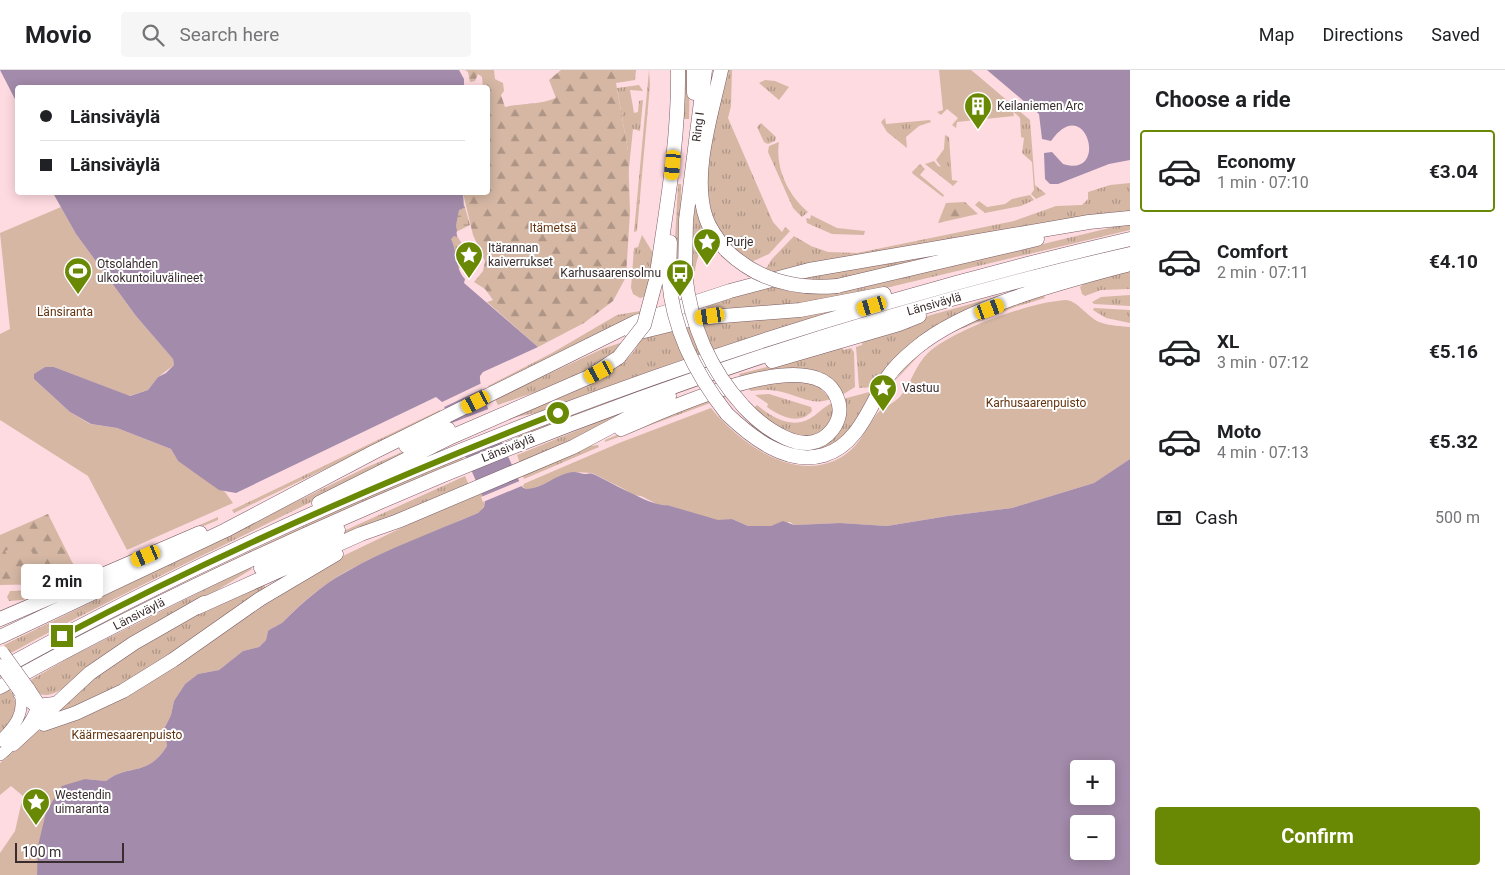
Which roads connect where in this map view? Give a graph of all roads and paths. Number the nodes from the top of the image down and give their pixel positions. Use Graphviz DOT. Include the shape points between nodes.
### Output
graph roads {
  1 [pos="678,70"];
  2 [pos="694,70"];
  3 [pos="705,70"];
  4 [pos="714,70"];
  5 [pos="721,70"];
  6 [pos="700,110"];
  7 [pos="709,126"];
  8 [pos="1130,218"];
  9 [pos="1130,239"];
  10 [pos="1130,254"];
  11 [pos="1130,264"];
  12 [pos="663,280"];
  13 [pos="964,280"];
  14 [pos="964,296"];
  15 [pos="515,383"];
  16 [pos="448,428"];
  17 [pos="573,446"];
  18 [pos="466,465"];
  19 [pos="264,509"];
  20 [pos="398,521"];
  21 [pos="238,547"];
  22 [pos="198,607"];
  23 [pos="0,619"];
  24 [pos="0,637"];
  25 [pos="2,650"];
  26 [pos="0,665"];
  27 [pos="0,669"];
  28 [pos="0,688"];
  29 [pos="24,690"];
  30 [pos="54,704"];
  31 [pos="37,706"];
  32 [pos="44,724"];
  33 [pos="6,743"];
  34 [pos="0,755"];
  1 -- 12 [label="highway, Ring I" via="678,108 668,212 670,232"];
  2 -- 6 [label="highway" via="694,98"];
  3 -- 6 [label="highway, Ring I"];
  4 -- 7 [label="highway"];
  5 -- 7 [label="highway"];
  6 -- 17 [label="highway, Ring I, bridge" via="686,220 685,274 690,310 702,345 718,375 744,407 768,429 801,442 818,440 832,429 839,415 839,402 833,390 819,378 783,374 735,386 586,444"];
  7 -- 8 [label="highway, bridge" via="701,185 702,203 710,227 726,250 750,269 782,283 809,288 837,286"];
  8 -- 15 [label="highway" via="865,260 754,284 636,322"];
  9 -- 13 [label="highway, Länsiväylä"];
  10 -- 14 [label="highway, Länsiväylä"];
  11 -- 12 [label="highway, bridge" via="1034,293 962,320 920,345 888,377 856,431 841,447 812,457 774,449 727,414 686,349"];
  12 -- 16 [label="highway, bridge" via="644,324 619,357 589,377 500,412"];
  13 -- 15 [label="highway" via="936,282 823,307 675,322 606,344"];
  13 -- 21 [label="highway, Länsiväylä" via="732,351 504,434"];
  14 -- 17 [label="highway" via="899,324 690,386"];
  14 -- 18 [label="highway, Länsiväylä" via="756,358 609,409"];
  15 -- 16 [label="highway" via="492,394"];
  16 -- 19 [label="highway" via="349,467"];
  16 -- 21 [label="highway"];
  17 -- 20 [label="highway"];
  18 -- 22 [label="highway" via="268,564"];
  18 -- 28 [label="highway, Länsiväylä" via="227,570"];
  19 -- 23 [label="highway" via="222,523"];
  19 -- 24 [label="highway" via="140,572"];
  20 -- 22 [label="highway" via="361,534"];
  20 -- 32 [label="highway" via="268,594 123,691"];
  21 -- 27 [label="highway, Länsiväylä"];
  22 -- 30 [label="highway" via="108,660"];
  25 -- 29 [label="main road, bridge"];
  26 -- 29 [label="main road, bridge"];
  29 -- 31 [label="highway"];
  29 -- 33 [label="main road" via="20,717"];
  30 -- 31 [label="highway"];
  30 -- 33 [label="highway"];
  31 -- 33 [label="main road"];
  33 -- 34 [label="main road"];
}
